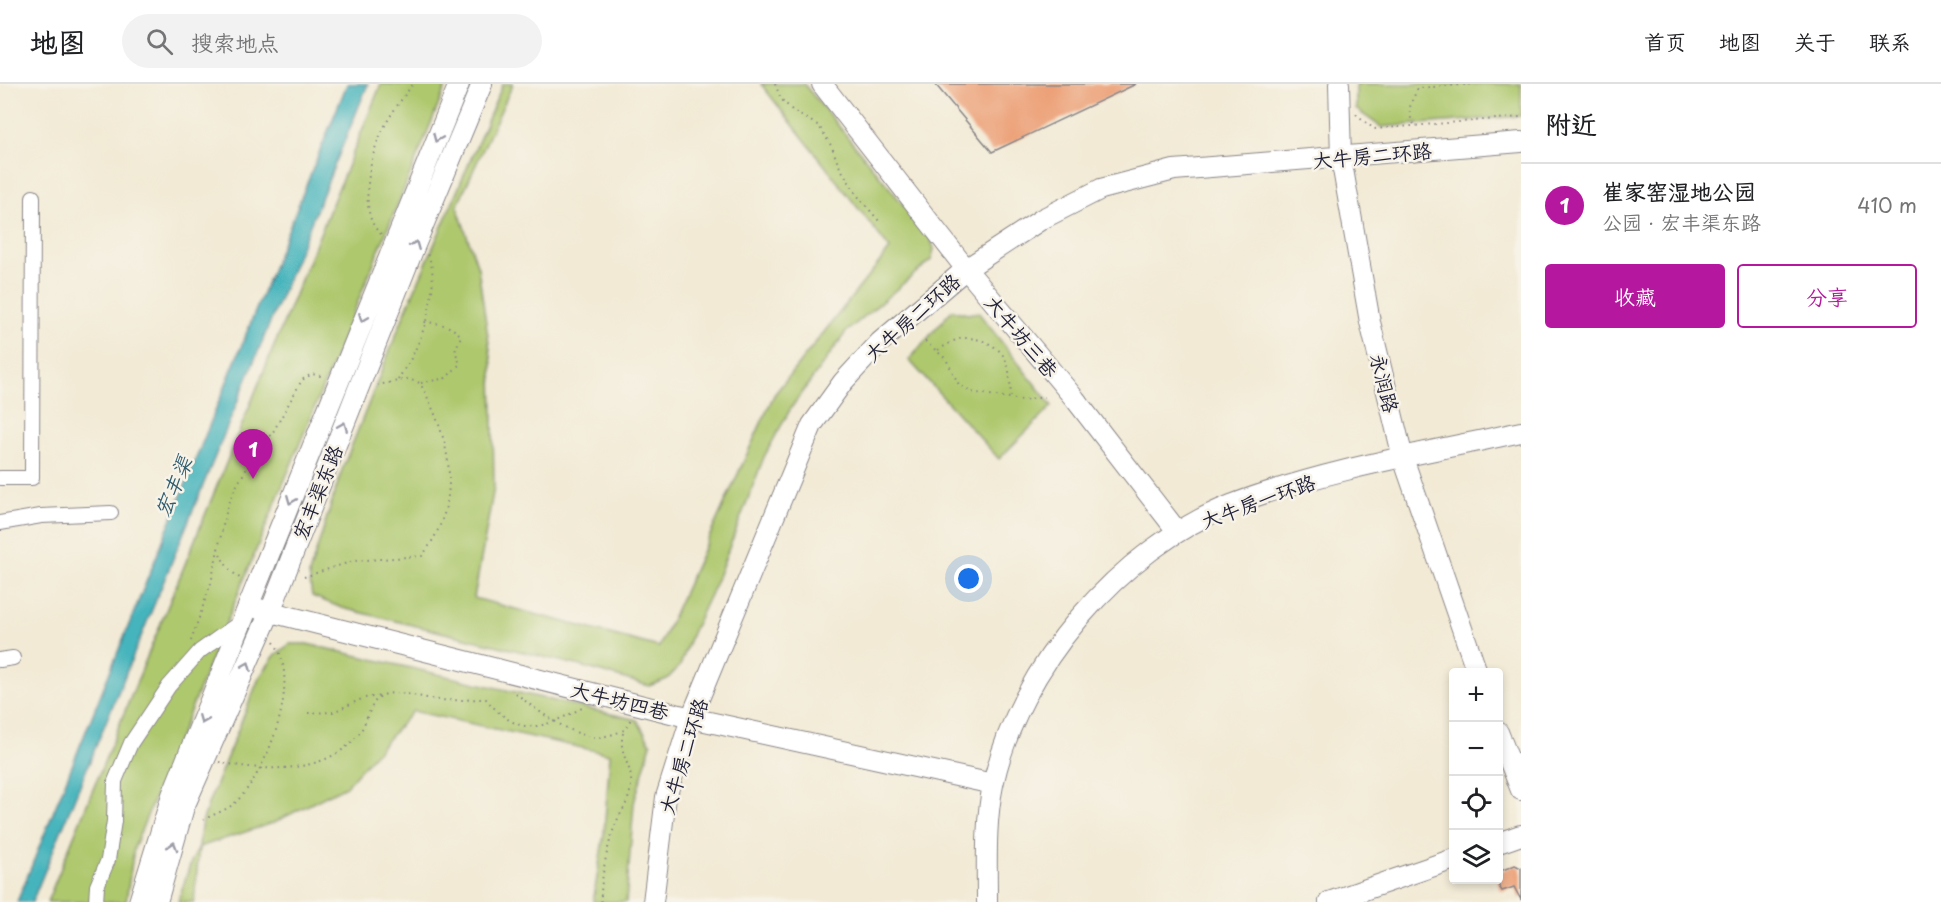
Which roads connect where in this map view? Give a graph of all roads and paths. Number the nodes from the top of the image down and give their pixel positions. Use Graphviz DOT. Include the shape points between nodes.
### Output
graph roads {
  1 [pos="413,84"];
  2 [pos="459,84"];
  3 [pos="482,84"];
  4 [pos="775,84"];
  5 [pos="822,84"];
  6 [pos="1339,84"];
  7 [pos="1475,84"];
  8 [pos="1348,108"];
  9 [pos="1521,117"];
  10 [pos="1414,124"];
  11 [pos="1521,142"];
  12 [pos="1341,158"];
  13 [pos="33,197"];
  14 [pos="879,221"];
  15 [pos="394,240"];
  16 [pos="415,244"];
  17 [pos="966,269"];
  18 [pos="424,322"];
  19 [pos="926,341"];
  20 [pos="938,350"];
  21 [pos="338,380"];
  22 [pos="398,380"];
  23 [pos="420,383"];
  24 [pos="376,385"];
  25 [pos="1045,397"];
  26 [pos="1011,399"];
  27 [pos="1521,432"];
  28 [pos="1403,458"];
  29 [pos="0,478"];
  30 [pos="111,513"];
  31 [pos="0,523"];
  32 [pos="1177,531"];
  33 [pos="218,548"];
  34 [pos="304,577"];
  35 [pos="257,585"];
  36 [pos="245,613"];
  37 [pos="266,620"];
  38 [pos="191,643"];
  39 [pos="1476,668"];
  40 [pos="516,693"];
  41 [pos="382,696"];
  42 [pos="582,708"];
  43 [pos="309,713"];
  44 [pos="691,718"];
  45 [pos="631,719"];
  46 [pos="557,721"];
  47 [pos="624,730"];
  48 [pos="1503,745"];
  49 [pos="226,764"];
  50 [pos="261,767"];
  51 [pos="993,784"];
  52 [pos="1521,790"];
  53 [pos="203,820"];
  54 [pos="1521,835"];
  55 [pos="1503,841"];
  56 [pos="1449,861"];
  57 [pos="96,902"];
  58 [pos="139,902"];
  59 [pos="157,902"];
  60 [pos="601,902"];
  61 [pos="653,902"];
  62 [pos="987,902"];
  63 [pos="1329,902"];
  1 -- 15 [label="path" via="380,136 371,161 368,192 372,227"];
  2 -- 15 [label="street, 宏丰渠东路, one-way"];
  3 -- 16 [label="street, 宏丰渠东路"];
  4 -- 14 [label="path" via="781,99 793,111 819,126 832,147 837,165"];
  5 -- 17 [label="street, 大牛坊三巷"];
  6 -- 12 [label="street, 永润路"];
  7 -- 10 [label="path" via="1418,88 1409,107"];
  8 -- 9 [label="path" via="1374,129"];
  11 -- 12 [label="street, 大牛房二环路"];
  12 -- 17 [label="street, 大牛房二环路" via="1174,170 1101,189 1042,219"];
  12 -- 28 [label="street, 永润路" via="1370,322"];
  13 -- 29 [label="street" via="32,478"];
  15 -- 21 [label="street, 宏丰渠东路, one-way"];
  16 -- 18 [label="path" via="425,250 433,270"];
  37 -- 16 [label="street, 宏丰渠东路, one-way"];
  17 -- 32 [label="street, 大牛坊三巷" via="1075,399"];
  17 -- 44 [label="street, 大牛房二环路" via="880,342 843,381 812,424"];
  18 -- 22 [label="path" via="414,353"];
  18 -- 23 [label="path" via="451,327 461,336 455,351 460,364 446,378"];
  19 -- 20 [label="path"];
  20 -- 26 [label="path" via="959,385 986,396"];
  20 -- 26 [label="path" via="958,339 973,338 996,348 1009,370"];
  21 -- 33 [label="path" via="312,374 302,380 233,492"];
  21 -- 35 [label="street, 宏丰渠东路, one-way"];
  22 -- 23 [label="path"];
  22 -- 24 [label="path"];
  23 -- 34 [label="path" via="439,419 450,462 450,495 431,544 422,556 353,561"];
  25 -- 26 [label="path"];
  27 -- 28 [label="street, 大牛房一环路"];
  28 -- 32 [label="street, 大牛房一环路" via="1287,486 1230,506"];
  28 -- 39 [label="street, 永润路"];
  30 -- 31 [label="street" via="41,516"];
  32 -- 51 [label="street, 大牛房一环路" via="1122,573 1057,645 1024,703"];
  33 -- 35 [label="path" via="234,574"];
  33 -- 38 [label="path" via="211,584"];
  35 -- 36 [label="street, 宏丰渠东路"];
  36 -- 37 [label="street, 大牛坊四巷"];
  36 -- 57 [label="street" via="200,651 169,686 131,743 115,781 108,860"];
  36 -- 58 [label="street, 宏丰渠东路, one-way" via="172,795"];
  37 -- 44 [label="street, 大牛坊四巷"];
  37 -- 50 [label="path" via="284,666 279,726"];
  59 -- 37 [label="street, 宏丰渠东路, one-way" via="184,807"];
  40 -- 46 [label="path"];
  41 -- 43 [label="path" via="364,698 333,712"];
  41 -- 46 [label="path" via="486,699 508,722 526,728"];
  41 -- 50 [label="path" via="375,701 359,734 337,753 308,764"];
  42 -- 46 [label="path"];
  44 -- 51 [label="street, 大牛坊四巷"];
  44 -- 61 [label="street, 大牛房二环路" via="666,797"];
  45 -- 47 [label="path"];
  46 -- 47 [label="path" via="592,737"];
  47 -- 60 [label="path" via="621,752 632,781 628,804 614,827"];
  48 -- 52 [label="street"];
  49 -- 50 [label="path"];
  50 -- 53 [label="path" via="234,803"];
  51 -- 62 [label="street, 大牛房一环路" via="987,834"];
  54 -- 55 [label="street"];
  56 -- 63 [label="street"];
}
